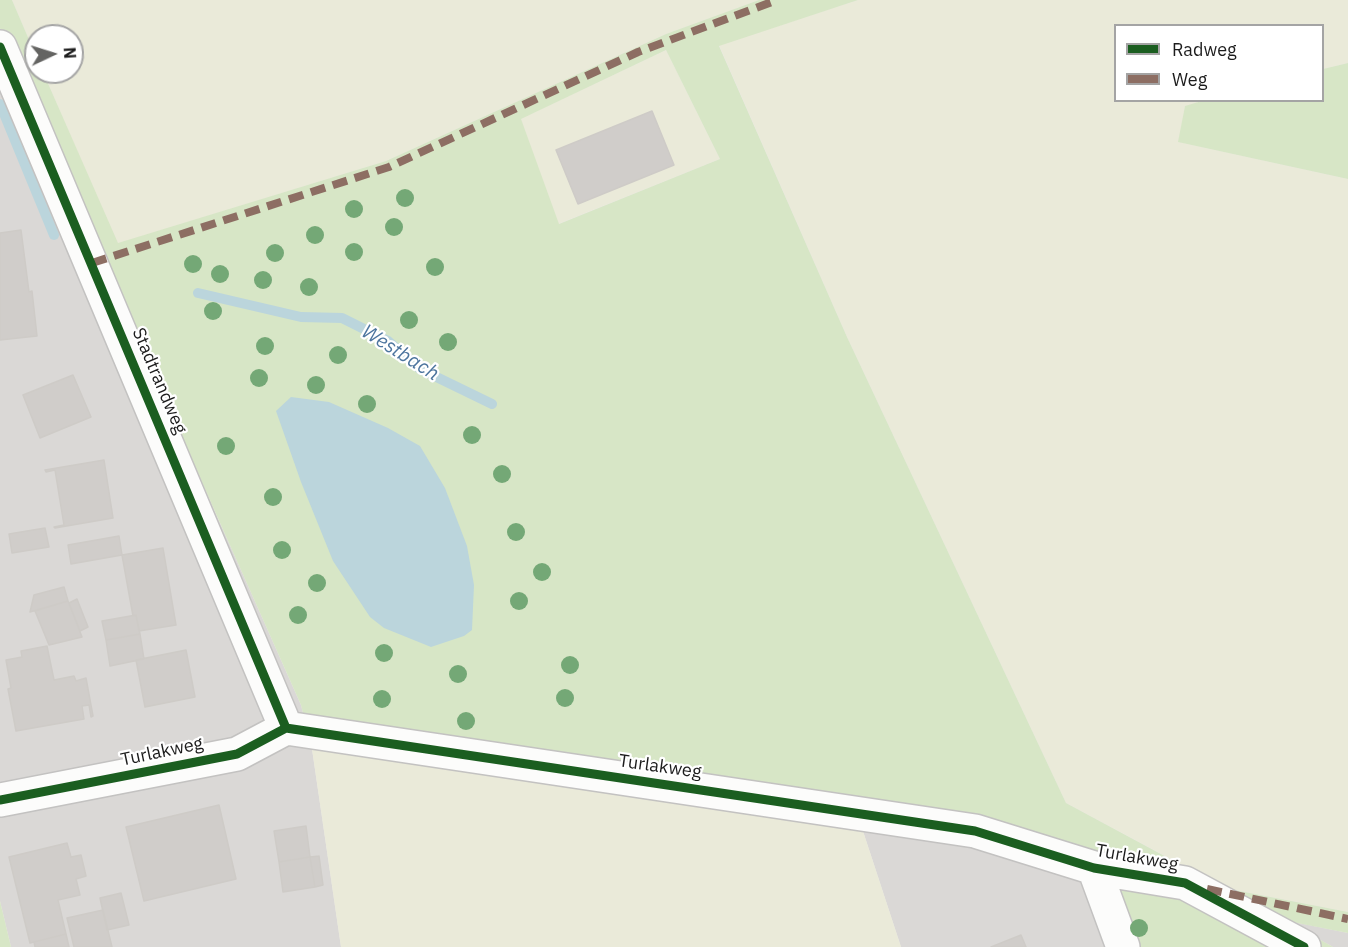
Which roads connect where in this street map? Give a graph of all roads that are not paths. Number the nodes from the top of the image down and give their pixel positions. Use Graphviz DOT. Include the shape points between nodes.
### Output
graph roads {
  1 [pos="0,47"];
  2 [pos="286,728"];
  3 [pos="0,800"];
  4 [pos="1094,868"];
  5 [pos="1123,947"];
  6 [pos="1304,947"];
  1 -- 2 [label="street, Stadtrandweg"];
  2 -- 3 [label="street, Turlakweg" via="237,753"];
  2 -- 4 [label="street, Turlakweg" via="975,831"];
  4 -- 5 [label="street"];
  4 -- 6 [label="street, Turlakweg" via="1185,884"];
}
